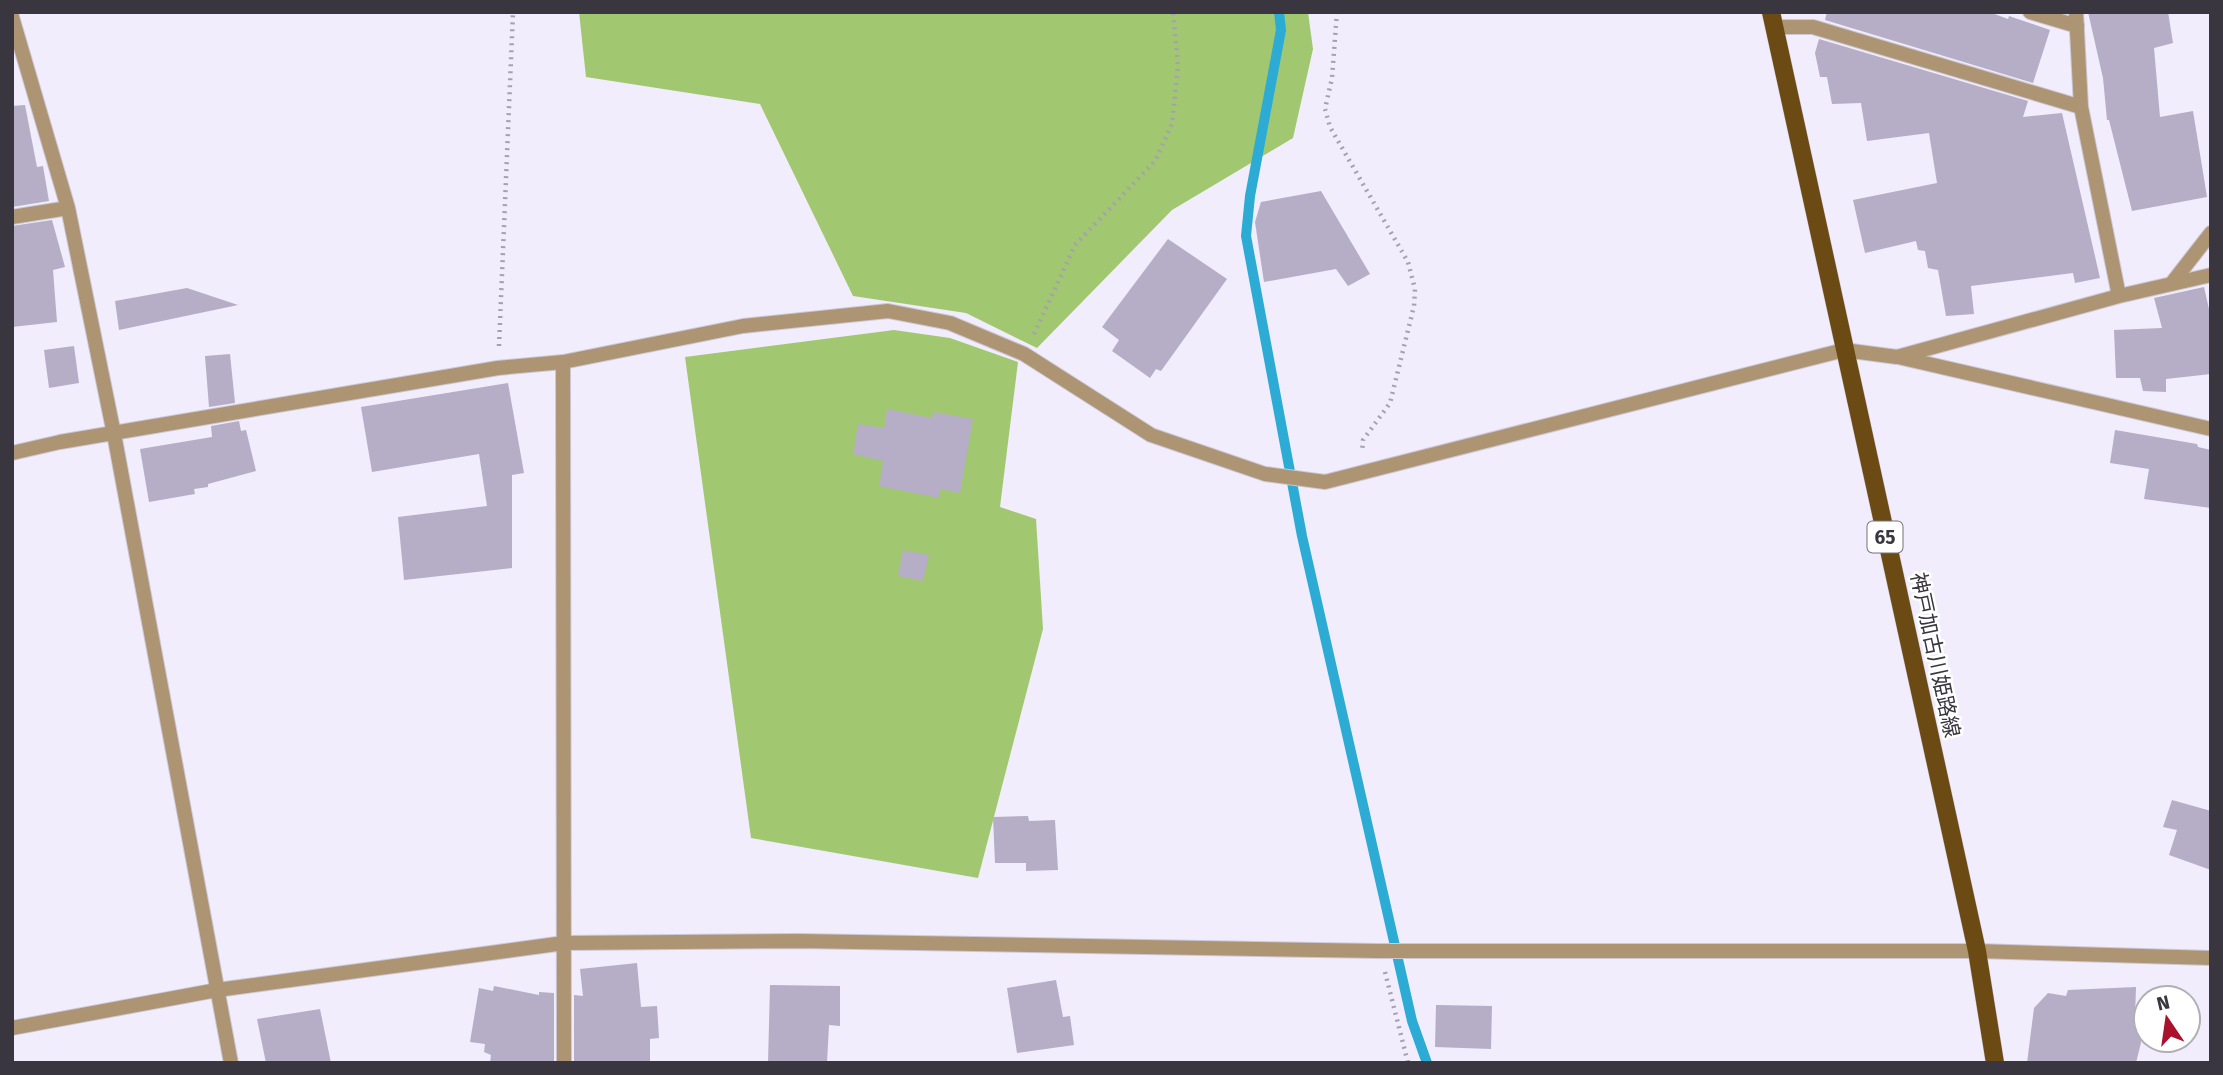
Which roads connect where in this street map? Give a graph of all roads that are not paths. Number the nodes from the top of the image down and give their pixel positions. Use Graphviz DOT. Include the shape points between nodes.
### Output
graph roads {
  1 [pos="2031,12"];
  2 [pos="12,17"];
  3 [pos="2077,19"];
  4 [pos="1773,20"];
  5 [pos="2081,107"];
  6 [pos="68,208"];
  7 [pos="12,217"];
  8 [pos="2211,233"];
  9 [pos="2211,275"];
  10 [pos="2172,284"];
  11 [pos="2119,296"];
  12 [pos="1844,351"];
  13 [pos="1897,357"];
  14 [pos="563,362"];
  15 [pos="2211,429"];
  16 [pos="114,434"];
  17 [pos="12,453"];
  18 [pos="564,943"];
  19 [pos="1977,951"];
  20 [pos="2211,958"];
  21 [pos="217,990"];
  22 [pos="12,1028"];
  23 [pos="231,1063"];
  24 [pos="564,1063"];
  25 [pos="1995,1063"];
  1 -- 3 [label="street"];
  2 -- 6 [label="street"];
  3 -- 5 [label="street"];
  4 -- 5 [label="street" via="1813,27"];
  4 -- 12 [label="main road, 神戸加古川姫路線 / 65"];
  5 -- 11 [label="street"];
  6 -- 7 [label="street"];
  6 -- 16 [label="street"];
  8 -- 10 [label="street"];
  9 -- 10 [label="street"];
  10 -- 11 [label="street"];
  11 -- 13 [label="street"];
  12 -- 13 [label="street"];
  12 -- 14 [label="street" via="1325,482 1265,474 1151,435 1024,354 950,323 888,311 743,326"];
  12 -- 19 [label="main road, 神戸加古川姫路線 / 65"];
  13 -- 15 [label="street"];
  14 -- 16 [label="street" via="498,368"];
  14 -- 18 [label="street"];
  16 -- 17 [label="street"];
  16 -- 21 [label="street"];
  18 -- 19 [label="street" via="786,940 1378,951"];
  18 -- 21 [label="street"];
  18 -- 24 [label="street"];
  19 -- 20 [label="street"];
  19 -- 25 [label="main road, 神戸加古川姫路線 / 65"];
  21 -- 22 [label="street"];
  21 -- 23 [label="street"];
}
